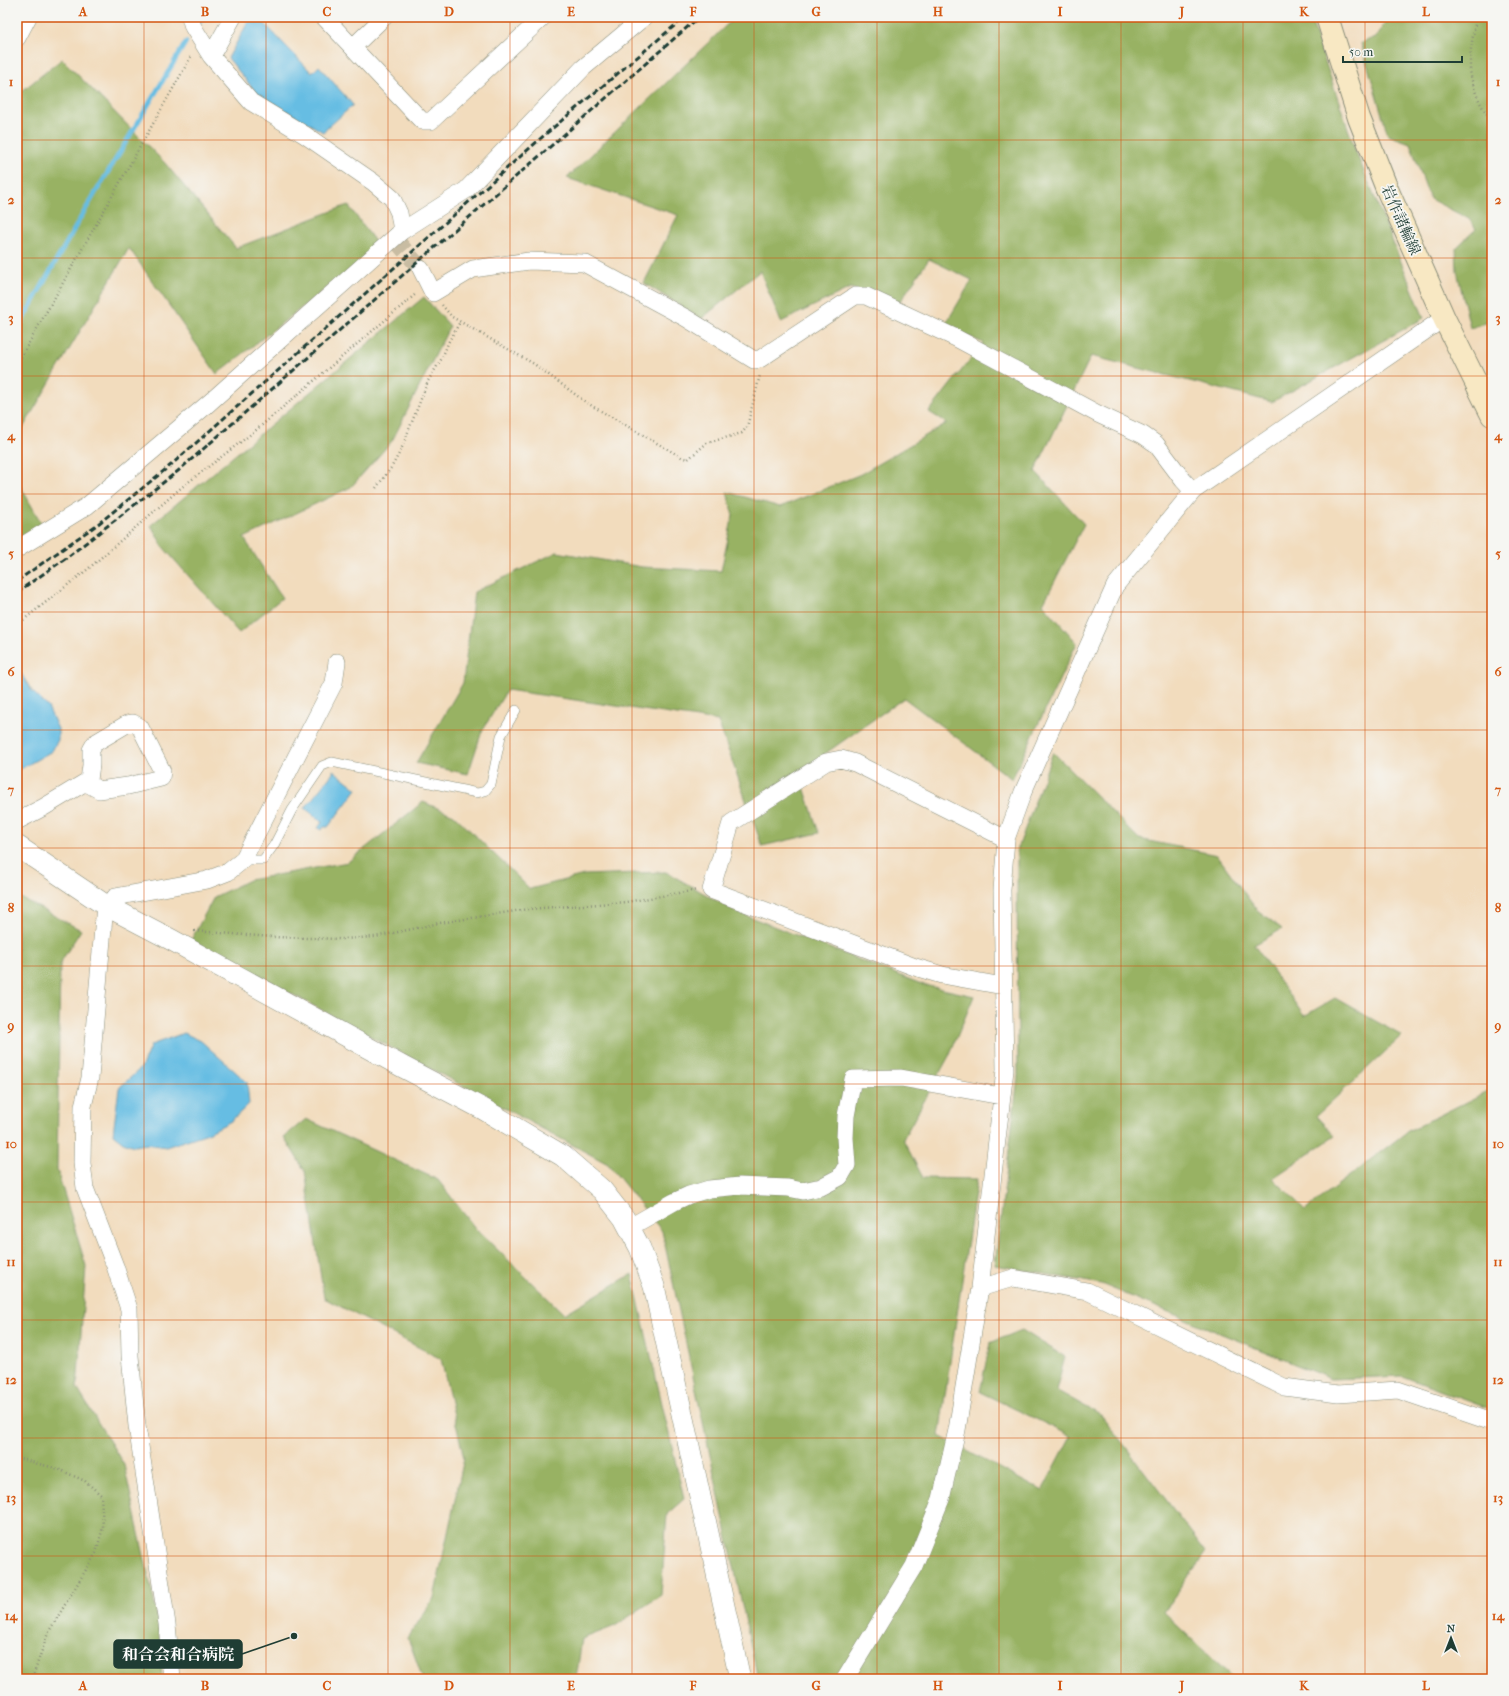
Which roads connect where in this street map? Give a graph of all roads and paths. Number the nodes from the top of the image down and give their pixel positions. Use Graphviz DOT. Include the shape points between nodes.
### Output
graph roads {
  1 [pos="28,17"];
  2 [pos="190,17"];
  3 [pos="233,17"];
  4 [pos="324,17"];
  5 [pos="384,17"];
  6 [pos="542,17"];
  7 [pos="644,17"];
  8 [pos="1327,17"];
  9 [pos="1476,17"];
  10 [pos="17,38"];
  11 [pos="202,42"];
  12 [pos="352,47"];
  13 [pos="211,56"];
  14 [pos="1492,120"];
  15 [pos="402,231"];
  16 [pos="427,282"];
  17 [pos="1444,318"];
  18 [pos="460,322"];
  19 [pos="760,359"];
  20 [pos="17,364"];
  21 [pos="1492,415"];
  22 [pos="376,488"];
  23 [pos="1192,491"];
  24 [pos="17,549"];
  25 [pos="17,625"];
  26 [pos="337,662"];
  27 [pos="516,710"];
  28 [pos="89,780"];
  29 [pos="17,821"];
  30 [pos="1006,839"];
  31 [pos="17,846"];
  32 [pos="243,860"];
  33 [pos="711,890"];
  34 [pos="107,906"];
  35 [pos="193,931"];
  36 [pos="1003,986"];
  37 [pos="1001,1096"];
  38 [pos="630,1227"];
  39 [pos="980,1288"];
  40 [pos="1492,1422"];
  41 [pos="17,1458"];
  42 [pos="32,1679"];
  43 [pos="172,1679"];
  44 [pos="740,1679"];
  45 [pos="845,1679"];
  1 -- 10 [label="street"];
  2 -- 11 [label="street" via="193,28"];
  3 -- 13 [label="street"];
  4 -- 12 [label="street"];
  5 -- 12 [label="street"];
  6 -- 12 [label="street" via="431,121 422,121"];
  7 -- 15 [label="street" via="583,68 466,190"];
  8 -- 17 [label="main road, 岩作諸輪線" via="1362,126"];
  9 -- 14 [label="path" via="1470,64 1475,91 1486,114"];
  11 -- 13 [label="street"];
  11 -- 20 [label="path"];
  13 -- 15 [label="street" via="251,102 305,134 392,198 399,213"];
  15 -- 24 [label="street" via="209,403 87,506"];
  16 -- 18 [label="path" via="452,317"];
  16 -- 19 [label="street" via="473,269 529,260 584,263 686,318 754,360"];
  16 -- 25 [label="path" via="255,431 182,487 88,569"];
  17 -- 21 [label="main road, 岩作諸輪線"];
  17 -- 23 [label="street"];
  18 -- 19 [label="path" via="534,364 587,403 688,459 708,443 742,433 748,427 761,372"];
  18 -- 22 [label="path" via="428,381 401,450"];
  19 -- 23 [label="street" via="855,296 866,296 956,338 1098,414 1143,435 1156,444"];
  23 -- 30 [label="street" via="1115,586 1023,792"];
  26 -- 32 [label="street" via="334,683"];
  27 -- 32 [label="lane" via="501,736 491,784 485,791 477,793 332,762 322,766 292,810 263,860"];
  28 -- 28 [label="street" via="91,750 95,743 127,724 133,722 140,727 162,771 162,778 99,790 90,785"];
  28 -- 29 [label="street" via="44,808"];
  30 -- 33 [label="street" via="841,758 826,762 732,823"];
  30 -- 36 [label="street" via="1002,890"];
  31 -- 34 [label="street"];
  32 -- 34 [label="street" via="228,872 207,880 115,897"];
  33 -- 35 [label="path" via="692,890 626,902 528,909 440,923 375,937 342,939 249,936"];
  33 -- 36 [label="street" via="915,967 942,975"];
  34 -- 38 [label="street" via="483,1109 563,1156 602,1190"];
  34 -- 43 [label="street" via="90,1078 83,1106 84,1188 129,1309 130,1356 137,1426 167,1624"];
  36 -- 37 [label="street" via="1005,1070"];
  37 -- 38 [label="street" via="901,1078 852,1080 846,1116 847,1165 840,1177 820,1187 803,1191 740,1186 709,1189 674,1202"];
  37 -- 39 [label="street"];
  38 -- 44 [label="street" via="654,1286"];
  39 -- 40 [label="street" via="1013,1278 1087,1291 1284,1387 1338,1394 1398,1390"];
  39 -- 45 [label="street" via="957,1430 941,1499 914,1566"];
  41 -- 42 [label="path" via="58,1469 85,1481 101,1495 103,1527 96,1553 48,1633"];
}
